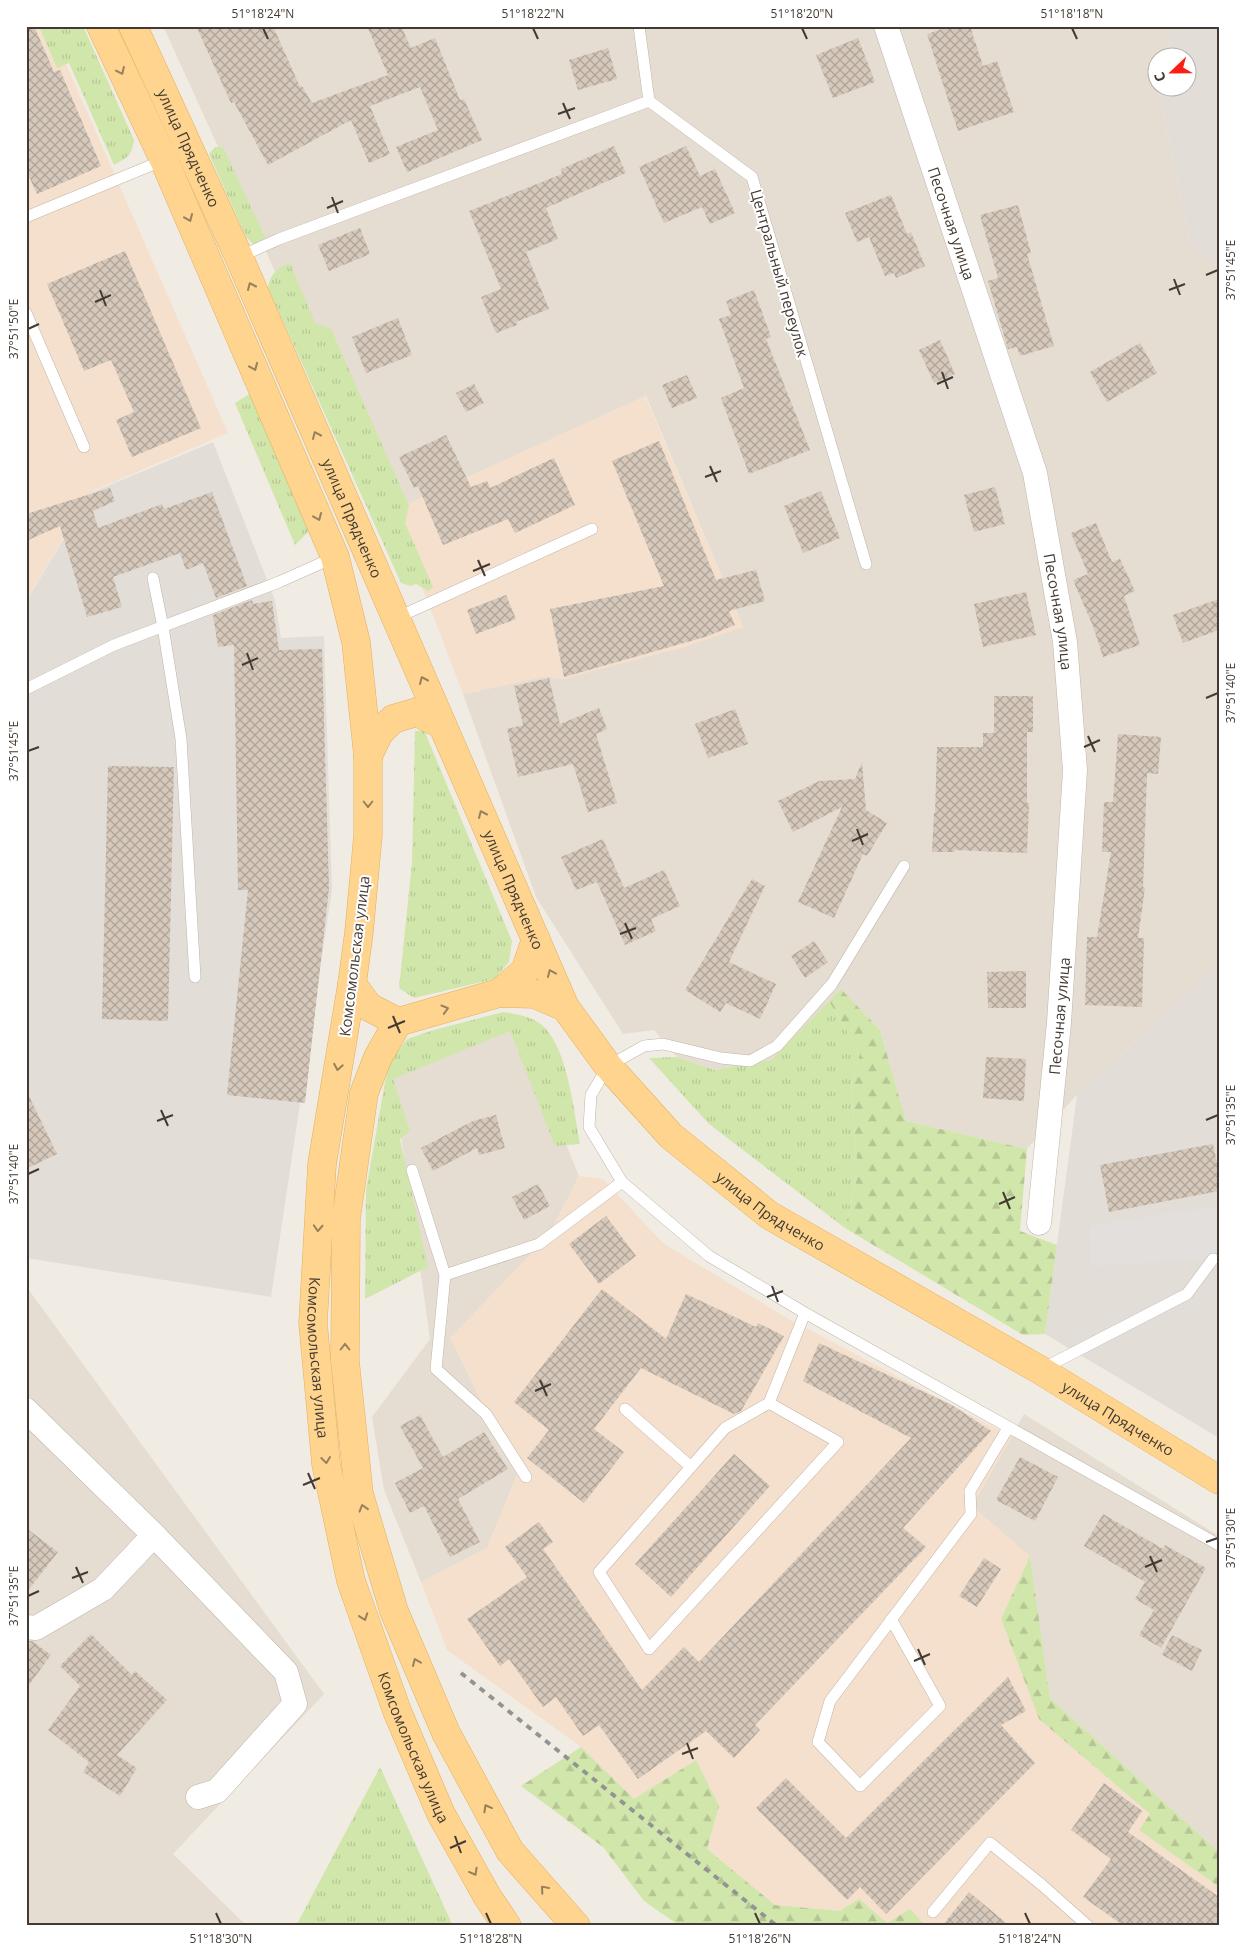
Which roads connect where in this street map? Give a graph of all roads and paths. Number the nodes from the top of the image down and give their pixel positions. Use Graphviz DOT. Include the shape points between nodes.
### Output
graph roads {
  1 [pos="101,26"];
  2 [pos="133,26"];
  3 [pos="638,26"];
  4 [pos="886,26"];
  5 [pos="649,101"];
  6 [pos="164,160"];
  7 [pos="26,217"];
  8 [pos="239,257"];
  9 [pos="211,269"];
  10 [pos="26,313"];
  11 [pos="84,446"];
  12 [pos="592,529"];
  13 [pos="335,557"];
  14 [pos="866,564"];
  15 [pos="153,578"];
  16 [pos="396,618"];
  17 [pos="163,627"];
  18 [pos="26,689"];
  19 [pos="442,725"];
  20 [pos="368,756"];
  21 [pos="904,866"];
  22 [pos="536,939"];
  23 [pos="195,977"];
  24 [pos="352,984"];
  25 [pos="499,993"];
  26 [pos="565,1008"];
  27 [pos="398,1022"];
  28 [pos="608,1066"];
  29 [pos="412,1170"];
  30 [pos="622,1182"];
  31 [pos="1039,1223"];
  32 [pos="1213,1260"];
  33 [pos="445,1275"];
  34 [pos="805,1313"];
  35 [pos="1040,1370"];
  36 [pos="769,1403"];
  37 [pos="625,1409"];
  38 [pos="26,1410"];
  39 [pos="1008,1428"];
  40 [pos="690,1466"];
  41 [pos="526,1477"];
  42 [pos="1219,1480"];
  43 [pos="154,1535"];
  44 [pos="1219,1545"];
  45 [pos="892,1619"];
  46 [pos="26,1628"];
  47 [pos="198,1797"];
  48 [pos="933,1912"];
  49 [pos="507,1926"];
  50 [pos="576,1926"];
  51 [pos="1088,1926"];
  1 -- 6 [label="main road, улица Прядченко, one-way"];
  2 -- 8 [label="main road, улица Прядченко"];
  3 -- 5 [label="lane"];
  4 -- 31 [label="street, Песочная улица" via="1035,473 1065,642 1075,770 1059,1023"];
  5 -- 8 [label="lane" via="279,239"];
  5 -- 14 [label="lane, Центральный переулок" via="752,177"];
  6 -- 7 [label="lane"];
  6 -- 9 [label="main road, улица Прядченко, one-way"];
  8 -- 9 [label="main road"];
  16 -- 8 [label="main road, улица Прядченко, one-way"];
  9 -- 13 [label="main road, улица Прядченко, one-way"];
  10 -- 11 [label="lane"];
  12 -- 16 [label="lane"];
  13 -- 17 [label="lane"];
  13 -- 20 [label="main road, улица Прядченко" via="356,642"];
  15 -- 17 [label="lane"];
  19 -- 16 [label="main road, улица Прядченко, one-way"];
  17 -- 18 [label="lane" via="114,645"];
  17 -- 23 [label="lane" via="181,739"];
  19 -- 20 [label="main road" via="417,712 393,719 379,733"];
  22 -- 19 [label="main road, улица Прядченко, one-way"];
  20 -- 24 [label="main road, Комсомольская улица, one-way" via="368,835"];
  21 -- 28 [label="lane" via="832,984 777,1046 750,1061 720,1058 663,1044 644,1046"];
  22 -- 25 [label="main road" via="525,971"];
  26 -- 22 [label="main road, улица Прядченко, one-way"];
  24 -- 27 [label="main road" via="369,1007"];
  24 -- 49 [label="main road, Комсомольская улица, one-way" via="322,1164 313,1323 326,1464 350,1581 397,1712 441,1814"];
  25 -- 26 [label="main road" via="534,994"];
  27 -- 25 [label="main road, one-way"];
  26 -- 28 [label="main road, улица Прядченко"];
  50 -- 27 [label="main road, Комсомольская улица, one-way" via="510,1851 446,1733 394,1611 359,1494 345,1362 346,1219 364,1092 378,1057"];
  28 -- 30 [label="lane" via="591,1095 589,1128"];
  28 -- 35 [label="main road, улица Прядченко" via="671,1136 769,1216"];
  29 -- 33 [label="lane"];
  30 -- 33 [label="lane" via="539,1244"];
  30 -- 34 [label="lane" via="709,1256"];
  32 -- 35 [label="lane" via="1187,1294"];
  33 -- 41 [label="lane" via="436,1369 486,1414"];
  34 -- 36 [label="lane"];
  34 -- 39 [label="lane"];
  35 -- 42 [label="main road, улица Прядченко"];
  36 -- 40 [label="lane" via="725,1428"];
  36 -- 40 [label="lane" via="838,1442 649,1649 599,1572"];
  37 -- 40 [label="lane"];
  38 -- 43 [label="street"];
  39 -- 44 [label="lane"];
  39 -- 45 [label="lane" via="970,1491 971,1514"];
  43 -- 46 [label="street" via="103,1589 36,1628"];
  43 -- 47 [label="street" via="286,1672 295,1704 217,1791"];
  45 -- 45 [label="lane" via="830,1701 818,1742 860,1786 940,1706"];
  48 -- 51 [label="lane" via="990,1843"];
}
